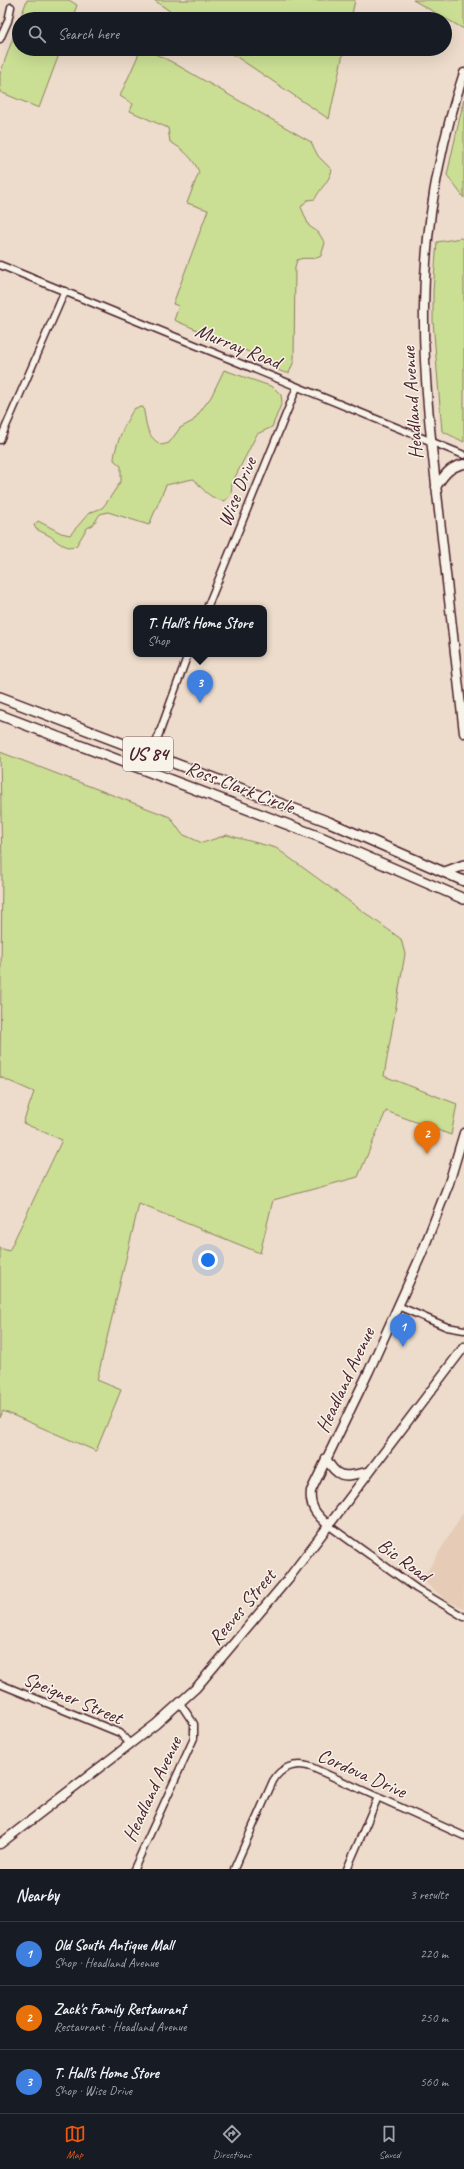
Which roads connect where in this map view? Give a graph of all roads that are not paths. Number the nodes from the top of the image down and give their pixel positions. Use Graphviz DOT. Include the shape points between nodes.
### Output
graph roads {
  1 [pos="11,7"];
  2 [pos="0,39"];
  3 [pos="464,73"];
  4 [pos="0,265"];
  5 [pos="65,291"];
  6 [pos="297,387"];
  7 [pos="0,440"];
  8 [pos="431,441"];
  9 [pos="464,455"];
  10 [pos="464,464"];
  11 [pos="436,487"];
  12 [pos="208,605"];
  13 [pos="187,657"];
  14 [pos="0,697"];
  15 [pos="0,715"];
  16 [pos="464,733"];
  17 [pos="152,755"];
  18 [pos="146,770"];
  19 [pos="464,865"];
  20 [pos="445,872"];
  21 [pos="464,881"];
  22 [pos="464,899"];
  23 [pos="464,1134"];
  24 [pos="398,1306"];
  25 [pos="464,1330"];
  26 [pos="464,1347"];
  27 [pos="326,1458"];
  28 [pos="368,1472"];
  29 [pos="328,1525"];
  30 [pos="464,1616"];
  31 [pos="0,1684"];
  32 [pos="180,1703"];
  33 [pos="130,1744"];
  34 [pos="378,1797"];
  35 [pos="464,1836"];
  36 [pos="0,1844"];
  37 [pos="134,1869"];
  38 [pos="234,1869"];
  39 [pos="347,1869"];
  1 -- 2 [label="street"];
  3 -- 8 [label="main road, Headland Avenue" via="441,160 426,265 424,331"];
  4 -- 5 [label="street, Murray Road"];
  5 -- 6 [label="street, Murray Road"];
  5 -- 7 [label="street"];
  6 -- 8 [label="street, Murray Road"];
  6 -- 12 [label="street, Wise Drive"];
  8 -- 9 [label="street, Murray Road"];
  8 -- 11 [label="main road, Headland Avenue"];
  10 -- 11 [label="main road" via="447,472"];
  11 -- 16 [label="main road, Headland Avenue"];
  13 -- 17 [label="street"];
  14 -- 17 [label="highway, Ross Clark Circle / US 84"];
  15 -- 18 [label="highway, Ross Clark Circle / US 84"];
  17 -- 18 [label="street"];
  17 -- 20 [label="highway, Ross Clark Circle / US 84" via="322,820"];
  18 -- 22 [label="highway, Ross Clark Circle / US 84" via="345,847"];
  19 -- 20 [label="highway"];
  20 -- 21 [label="highway, Ross Clark Circle / US 84"];
  23 -- 24 [label="main road, Headland Avenue" via="440,1208"];
  24 -- 25 [label="street" via="447,1327"];
  24 -- 27 [label="main road, Headland Avenue"];
  26 -- 28 [label="main road, Reeves Street"];
  27 -- 28 [label="main road" via="334,1471 342,1476"];
  27 -- 29 [label="main road, Headland Avenue" via="313,1486 310,1501 317,1516"];
  28 -- 29 [label="main road, Reeves Street"];
  29 -- 30 [label="street, Bic Road" via="417,1589"];
  29 -- 32 [label="main road, Reeves Street" via="232,1647"];
  31 -- 33 [label="street, Speigner Street" via="120,1733"];
  32 -- 33 [label="main road, Reeves Street"];
  32 -- 37 [label="street, Headland Avenue" via="194,1724 194,1738"];
  33 -- 36 [label="main road, Reeves Street"];
  34 -- 35 [label="street, Cordova Drive"];
  34 -- 38 [label="street, Cordova Drive" via="311,1767 300,1764 285,1768 273,1781"];
  34 -- 39 [label="street"];
}
